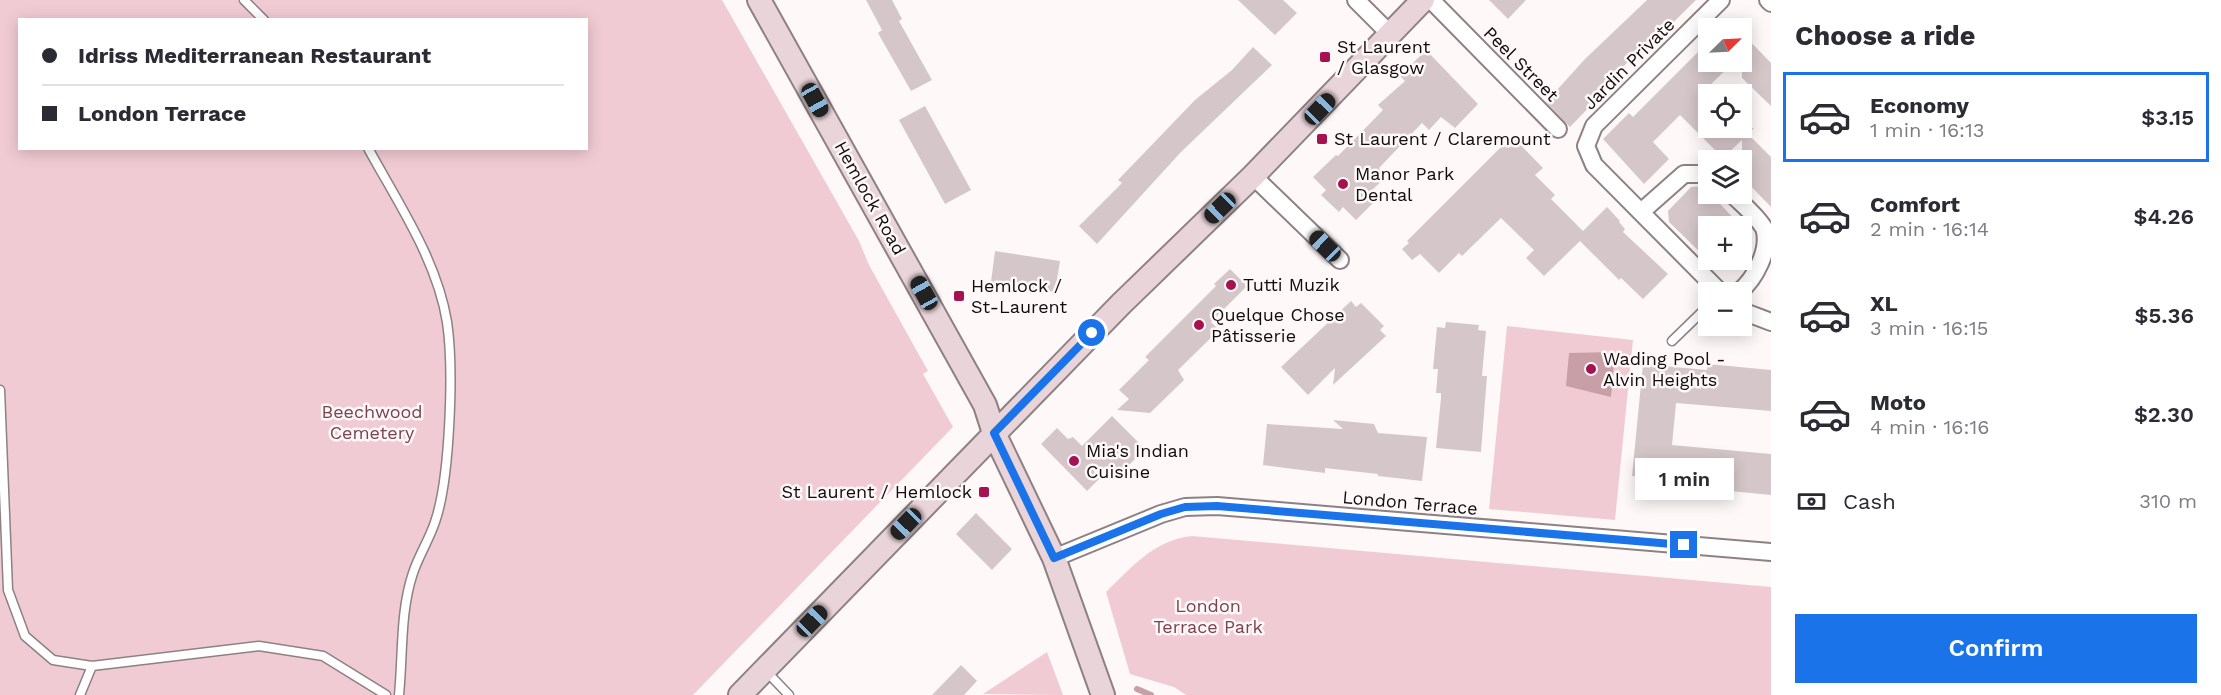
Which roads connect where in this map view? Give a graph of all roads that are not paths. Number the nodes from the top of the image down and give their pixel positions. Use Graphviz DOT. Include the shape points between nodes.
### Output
graph roads {
  1 [pos="244,0"];
  2 [pos="759,0"];
  3 [pos="1356,0"];
  4 [pos="1423,0"];
  5 [pos="1431,0"];
  6 [pos="1721,0"];
  7 [pos="1768,0"];
  8 [pos="1771,3"];
  9 [pos="262,18"];
  10 [pos="1390,34"];
  11 [pos="1558,129"];
  12 [pos="369,150"];
  13 [pos="1698,174"];
  14 [pos="1253,176"];
  15 [pos="1741,204"];
  16 [pos="1641,212"];
  17 [pos="1340,260"];
  18 [pos="1710,282"];
  19 [pos="1747,282"];
  20 [pos="1752,314"];
  21 [pos="1698,316"];
  22 [pos="1771,322"];
  23 [pos="1672,341"];
  24 [pos="0,390"];
  25 [pos="994,433"];
  26 [pos="1771,552"];
  27 [pos="1054,558"];
  28 [pos="92,666"];
  29 [pos="765,670"];
  30 [pos="80,695"];
  31 [pos="386,695"];
  32 [pos="399,695"];
  33 [pos="740,695"];
  34 [pos="789,695"];
  35 [pos="1103,695"];
  1 -- 9 [label="lane"];
  2 -- 25 [label="street, Hemlock Road" via="980,395"];
  3 -- 10 [label="street"];
  4 -- 10 [label="street"];
  5 -- 11 [label="street, Peel Street"];
  6 -- 16 [label="street, Jardin Private" via="1594,126 1586,146 1594,165"];
  7 -- 8 [label="street"];
  10 -- 14 [label="street"];
  12 -- 32 [label="lane" via="432,269 447,322 450,376 440,503 413,573 404,619"];
  13 -- 16 [label="street" via="1684,174"];
  14 -- 17 [label="street"];
  14 -- 25 [label="street"];
  15 -- 19 [label="street" via="1765,229 1769,244 1763,261"];
  16 -- 18 [label="street, Jardin Private"];
  20 -- 22 [label="street"];
  21 -- 23 [label="lane"];
  24 -- 28 [label="lane" via="8,590 25,636 53,660"];
  25 -- 27 [label="street, Hemlock Road"];
  25 -- 29 [label="street"];
  26 -- 27 [label="street, London Terrace" via="1217,506 1185,507 1161,514"];
  27 -- 35 [label="street, Hemlock Road"];
  28 -- 30 [label="lane"];
  28 -- 31 [label="lane" via="259,646 323,656"];
  29 -- 33 [label="street"];
  29 -- 34 [label="lane"];
}
